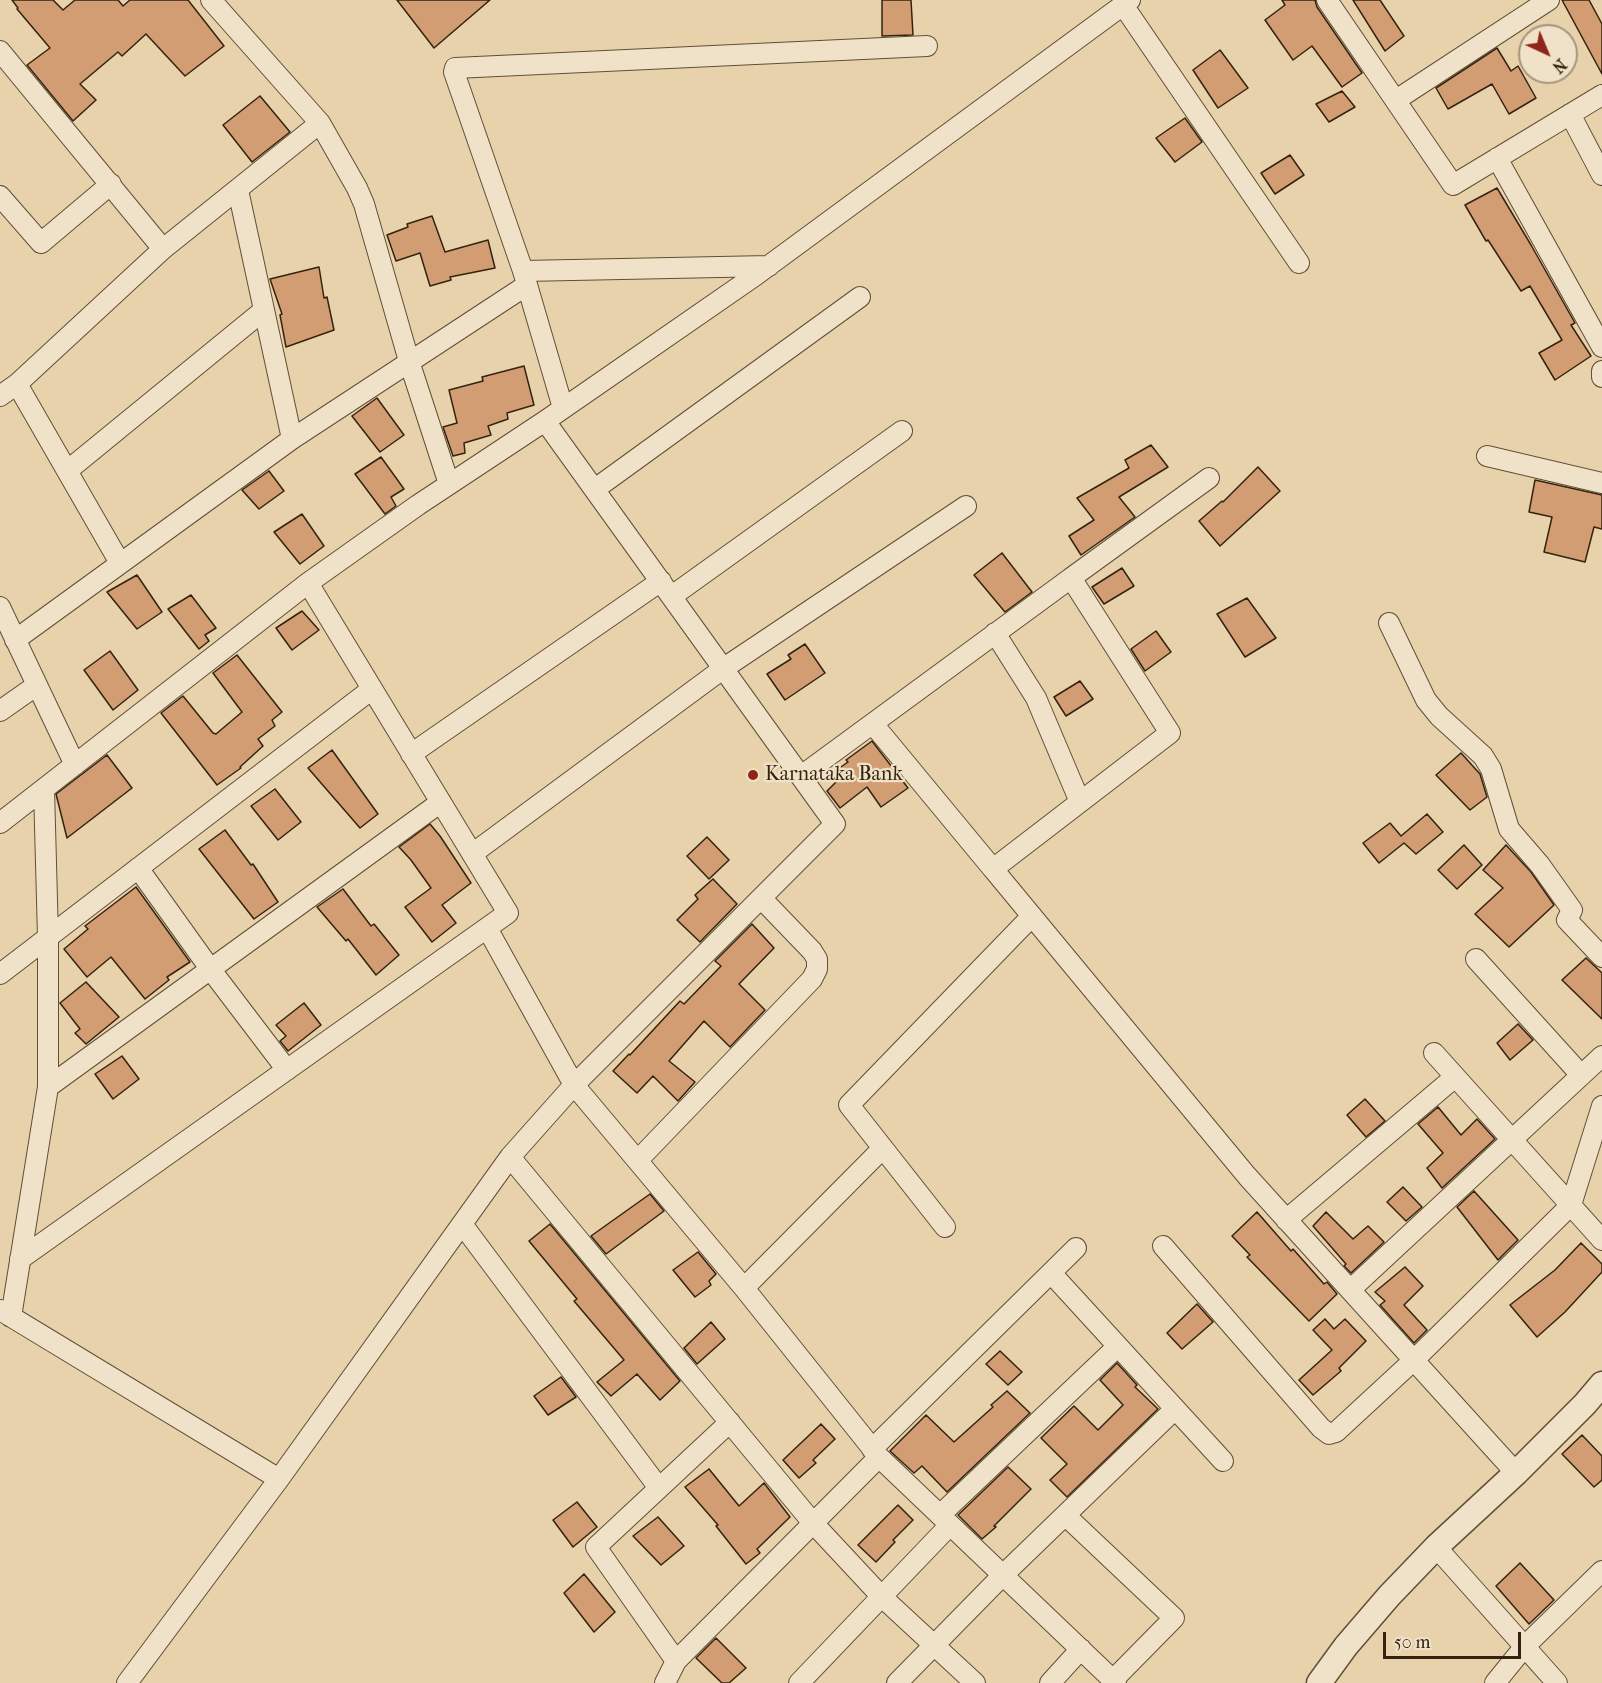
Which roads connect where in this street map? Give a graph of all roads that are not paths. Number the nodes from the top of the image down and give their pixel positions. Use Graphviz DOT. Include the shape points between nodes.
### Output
graph roads {
  1 [pos="211,0"];
  2 [pos="1327,0"];
  3 [pos="1549,0"];
  4 [pos="1127,3"];
  5 [pos="927,46"];
  6 [pos="0,51"];
  7 [pos="1602,95"];
  8 [pos="1395,100"];
  9 [pos="1570,114"];
  10 [pos="320,123"];
  11 [pos="1497,158"];
  12 [pos="1602,175"];
  13 [pos="111,184"];
  14 [pos="238,189"];
  15 [pos="0,196"];
  16 [pos="164,249"];
  17 [pos="1299,263"];
  18 [pos="769,266"];
  19 [pos="525,278"];
  20 [pos="860,297"];
  21 [pos="264,310"];
  22 [pos="1602,347"];
  23 [pos="409,361"];
  24 [pos="1602,371"];
  25 [pos="1602,377"];
  26 [pos="6,388"];
  27 [pos="563,408"];
  28 [pos="545,421"];
  29 [pos="902,431"];
  30 [pos="292,439"];
  31 [pos="1487,456"];
  32 [pos="67,471"];
  33 [pos="1209,478"];
  34 [pos="1602,483"];
  35 [pos="448,484"];
  36 [pos="595,489"];
  37 [pos="966,506"];
  38 [pos="120,563"];
  39 [pos="1071,578"];
  40 [pos="308,583"];
  41 [pos="666,589"];
  42 [pos="0,607"];
  43 [pos="1389,623"];
  44 [pos="995,633"];
  45 [pos="15,640"];
  46 [pos="724,668"];
  47 [pos="37,685"];
  48 [pos="372,689"];
  49 [pos="0,711"];
  50 [pos="873,724"];
  51 [pos="411,754"];
  52 [pos="75,765"];
  53 [pos="801,776"];
  54 [pos="44,789"];
  55 [pos="441,802"];
  56 [pos="1080,802"];
  57 [pos="0,822"];
  58 [pos="472,854"];
  59 [pos="138,868"];
  60 [pos="993,869"];
  61 [pos="761,898"];
  62 [pos="1032,916"];
  63 [pos="487,928"];
  64 [pos="48,937"];
  65 [pos="1602,957"];
  66 [pos="1476,959"];
  67 [pos="211,970"];
  68 [pos="0,974"];
  69 [pos="1434,1053"];
  70 [pos="1602,1056"];
  71 [pos="287,1070"];
  72 [pos="1581,1075"];
  73 [pos="1455,1077"];
  74 [pos="574,1085"];
  75 [pos="48,1087"];
  76 [pos="1602,1106"];
  77 [pos="1513,1140"];
  78 [pos="883,1148"];
  79 [pos="510,1157"];
  80 [pos="638,1160"];
  81 [pos="1571,1206"];
  82 [pos="1286,1220"];
  83 [pos="462,1224"];
  84 [pos="945,1227"];
  85 [pos="1602,1240"];
  86 [pos="1163,1246"];
  87 [pos="1076,1248"];
  88 [pos="20,1259"];
  89 [pos="1051,1273"];
  90 [pos="744,1288"];
  91 [pos="1350,1290"];
  92 [pos="5,1313"];
  93 [pos="1117,1347"];
  94 [pos="1414,1360"];
  95 [pos="1602,1384"];
  96 [pos="1175,1409"];
  97 [pos="730,1422"];
  98 [pos="876,1453"];
  99 [pos="1223,1461"];
  100 [pos="1516,1473"];
  101 [pos="279,1479"];
  102 [pos="659,1488"];
  103 [pos="1065,1515"];
  104 [pos="945,1520"];
  105 [pos="813,1523"];
  106 [pos="1436,1547"];
  107 [pos="1003,1575"];
  108 [pos="1600,1575"];
  109 [pos="882,1597"];
  110 [pos="934,1646"];
  111 [pos="1525,1646"];
  112 [pos="1081,1649"];
  113 [pos="676,1661"];
  114 [pos="1115,1682"];
  115 [pos="127,1683"];
  116 [pos="665,1683"];
  117 [pos="800,1683"];
  118 [pos="897,1683"];
  119 [pos="975,1683"];
  120 [pos="1050,1683"];
  121 [pos="1319,1683"];
  122 [pos="1495,1683"];
  123 [pos="1557,1683"];
  1 -- 10 [label="street"];
  2 -- 8 [label="street"];
  3 -- 8 [label="street"];
  4 -- 17 [label="street"];
  4 -- 18 [label="street"];
  5 -- 19 [label="street" via="455,68"];
  6 -- 13 [label="street"];
  7 -- 9 [label="street"];
  8 -- 11 [label="street" via="1453,185"];
  9 -- 11 [label="street"];
  9 -- 12 [label="street"];
  10 -- 14 [label="street"];
  10 -- 23 [label="street" via="364,204"];
  11 -- 22 [label="street"];
  13 -- 15 [label="street" via="41,243"];
  13 -- 16 [label="street"];
  14 -- 16 [label="street"];
  14 -- 21 [label="street"];
  16 -- 26 [label="street"];
  18 -- 19 [label="street"];
  18 -- 27 [label="street"];
  19 -- 23 [label="street"];
  19 -- 27 [label="street"];
  20 -- 36 [label="street"];
  21 -- 30 [label="street"];
  21 -- 32 [label="street"];
  23 -- 30 [label="street"];
  23 -- 35 [label="street"];
  24 -- 25 [label="street"];
  26 -- 32 [label="street"];
  27 -- 28 [label="street"];
  28 -- 35 [label="street"];
  28 -- 36 [label="street"];
  29 -- 41 [label="street"];
  30 -- 38 [label="street"];
  31 -- 34 [label="street"];
  32 -- 38 [label="street"];
  33 -- 39 [label="street"];
  35 -- 40 [label="street"];
  36 -- 41 [label="street"];
  37 -- 46 [label="street"];
  38 -- 45 [label="street"];
  39 -- 44 [label="street"];
  39 -- 56 [label="street" via="1170,733"];
  40 -- 48 [label="street"];
  40 -- 52 [label="street"];
  41 -- 46 [label="street"];
  41 -- 51 [label="street"];
  42 -- 45 [label="street"];
  43 -- 65 [label="street" via="1426,700 1483,756 1491,769 1509,830 1572,910 1567,920"];
  44 -- 50 [label="street"];
  44 -- 56 [label="street" via="1036,698"];
  45 -- 47 [label="street"];
  46 -- 53 [label="street"];
  46 -- 58 [label="street"];
  47 -- 49 [label="street"];
  47 -- 52 [label="street"];
  48 -- 51 [label="street"];
  48 -- 59 [label="street"];
  50 -- 53 [label="street"];
  50 -- 60 [label="street"];
  51 -- 55 [label="street"];
  52 -- 54 [label="street"];
  53 -- 61 [label="street" via="835,824"];
  54 -- 57 [label="street"];
  54 -- 64 [label="street"];
  55 -- 58 [label="street"];
  55 -- 67 [label="street"];
  56 -- 60 [label="street"];
  58 -- 63 [label="street" via="508,913"];
  59 -- 64 [label="street"];
  59 -- 67 [label="street"];
  60 -- 62 [label="street"];
  61 -- 74 [label="street"];
  61 -- 80 [label="street" via="813,951 817,969 812,979"];
  62 -- 78 [label="street" via="849,1105"];
  62 -- 82 [label="street"];
  63 -- 71 [label="street"];
  63 -- 74 [label="street"];
  64 -- 68 [label="street"];
  64 -- 75 [label="street"];
  66 -- 72 [label="street"];
  67 -- 71 [label="street"];
  67 -- 75 [label="street"];
  69 -- 73 [label="street"];
  70 -- 72 [label="street"];
  71 -- 88 [label="street"];
  72 -- 77 [label="street"];
  73 -- 77 [label="street"];
  73 -- 82 [label="street"];
  74 -- 79 [label="street"];
  74 -- 80 [label="street"];
  75 -- 88 [label="street"];
  76 -- 81 [label="street"];
  77 -- 81 [label="street"];
  77 -- 91 [label="street"];
  78 -- 84 [label="street"];
  78 -- 90 [label="street"];
  79 -- 83 [label="street"];
  79 -- 97 [label="street"];
  80 -- 90 [label="street"];
  81 -- 85 [label="street"];
  81 -- 94 [label="street"];
  82 -- 91 [label="street"];
  83 -- 101 [label="street"];
  83 -- 102 [label="street"];
  86 -- 94 [label="street" via="1329,1434 1336,1432"];
  87 -- 89 [label="street"];
  88 -- 92 [label="street"];
  89 -- 93 [label="street"];
  89 -- 98 [label="street"];
  90 -- 98 [label="street"];
  91 -- 94 [label="street"];
  92 -- 101 [label="street"];
  93 -- 96 [label="street"];
  93 -- 104 [label="street"];
  94 -- 100 [label="street"];
  95 -- 100 [label="street"];
  96 -- 99 [label="street"];
  96 -- 103 [label="street"];
  97 -- 102 [label="street"];
  97 -- 105 [label="street"];
  98 -- 104 [label="street"];
  98 -- 105 [label="street"];
  100 -- 106 [label="street"];
  101 -- 115 [label="street"];
  102 -- 113 [label="street" via="596,1547"];
  103 -- 107 [label="street"];
  103 -- 114 [label="street" via="1174,1618"];
  104 -- 107 [label="street"];
  104 -- 109 [label="street"];
  105 -- 109 [label="street"];
  105 -- 113 [label="street"];
  106 -- 111 [label="street"];
  106 -- 121 [label="street" via="1389,1596"];
  107 -- 110 [label="street"];
  107 -- 112 [label="street"];
  108 -- 111 [label="street"];
  109 -- 110 [label="street"];
  109 -- 117 [label="street"];
  110 -- 118 [label="street"];
  110 -- 119 [label="street"];
  111 -- 122 [label="street"];
  111 -- 123 [label="street"];
  112 -- 114 [label="street"];
  112 -- 120 [label="street"];
  113 -- 116 [label="street"];
}
